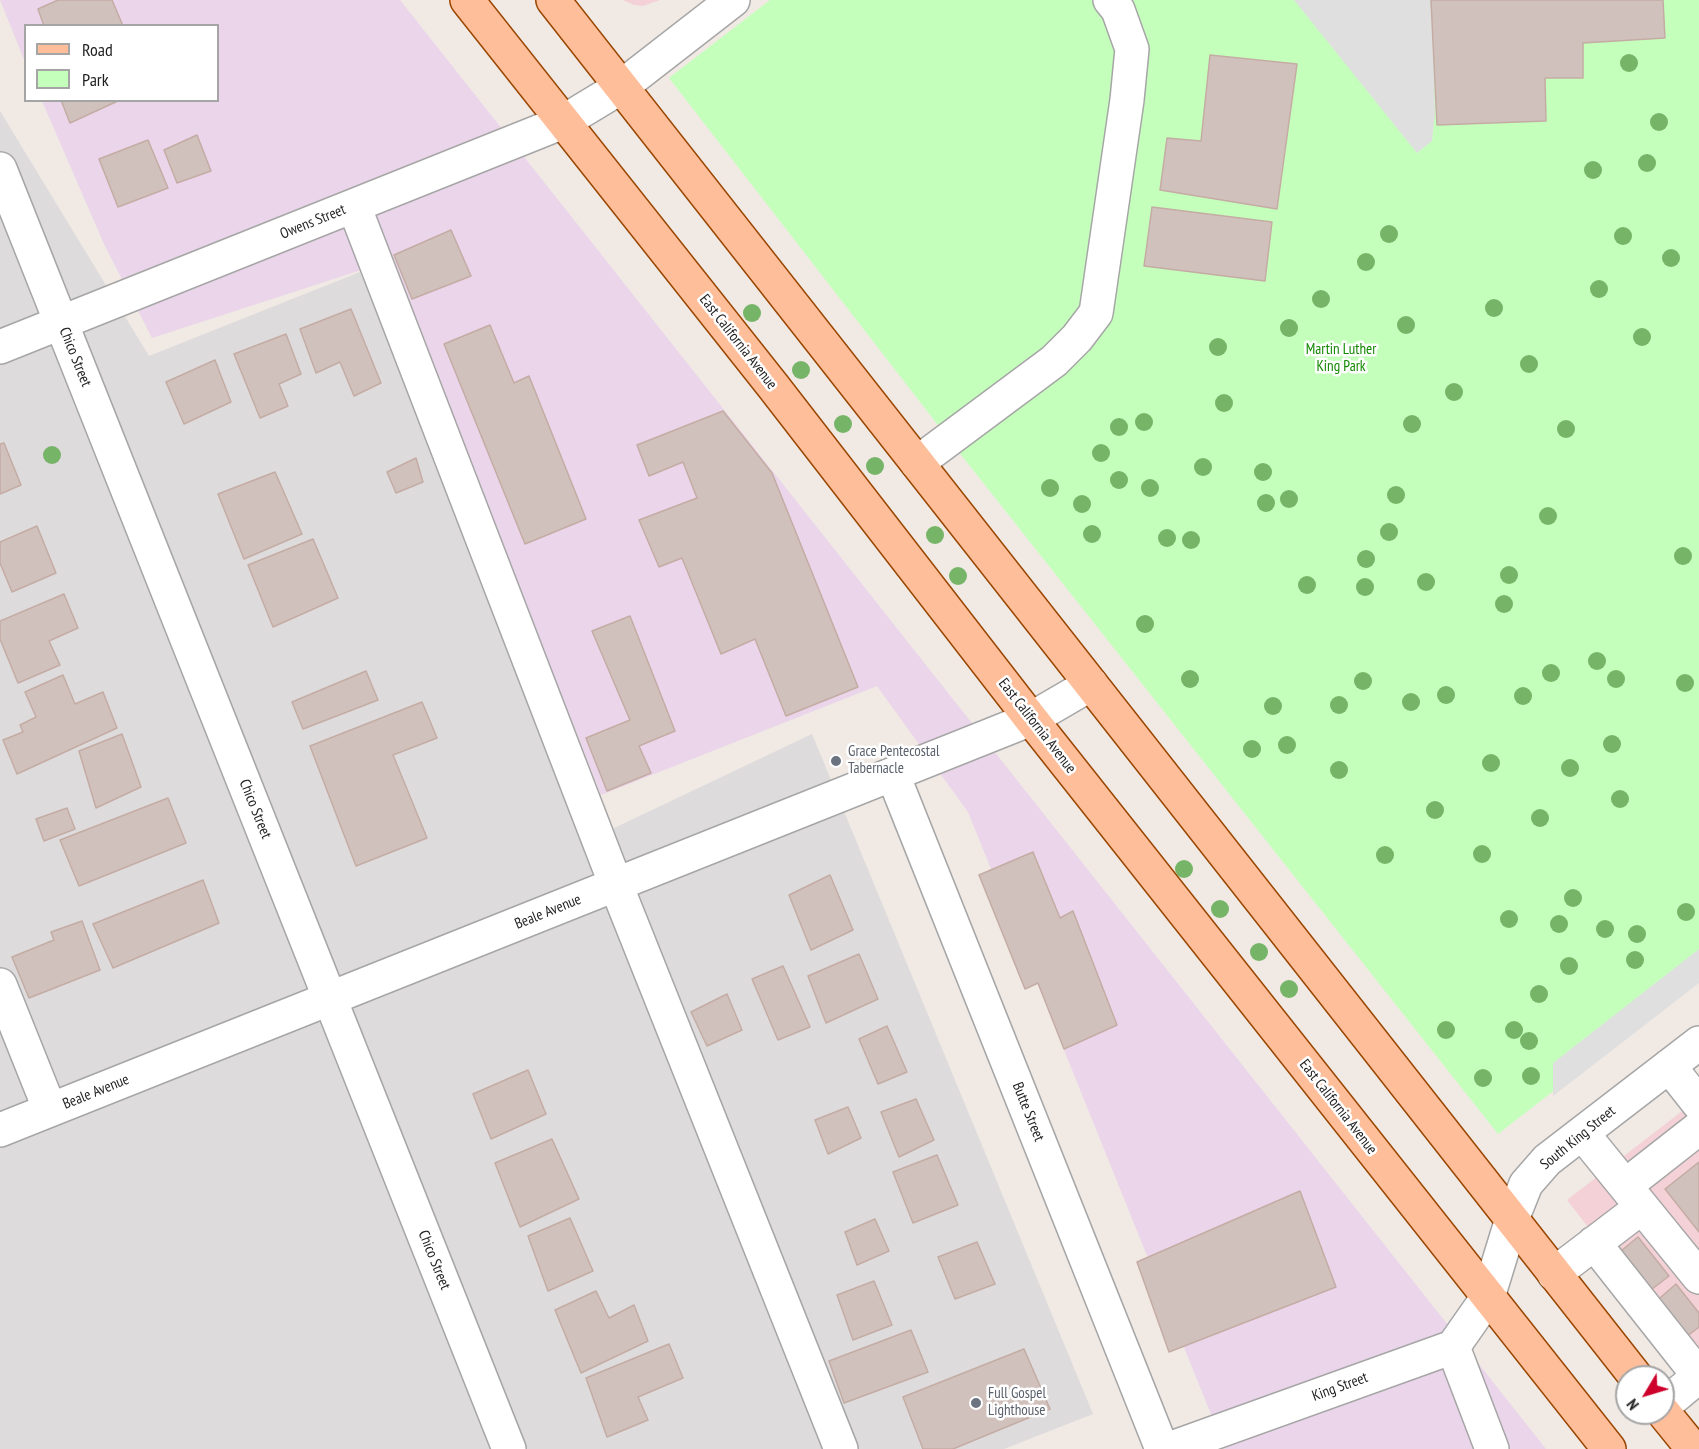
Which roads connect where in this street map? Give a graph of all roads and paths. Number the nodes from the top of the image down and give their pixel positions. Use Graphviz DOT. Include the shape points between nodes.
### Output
graph roads {
  1 [pos="467,0"];
  2 [pos="553,0"];
  3 [pos="733,0"];
  4 [pos="1110,0"];
  5 [pos="621,87"];
  6 [pos="563,122"];
  7 [pos="0,169"];
  8 [pos="354,206"];
  9 [pos="61,322"];
  10 [pos="0,347"];
  11 [pos="917,463"];
  12 [pos="1091,684"];
  13 [pos="1031,719"];
  14 [pos="893,774"];
  15 [pos="615,885"];
  16 [pos="0,985"];
  17 [pos="330,999"];
  18 [pos="1699,1043"];
  19 [pos="1668,1066"];
  20 [pos="1699,1104"];
  21 [pos="50,1110"];
  22 [pos="1699,1128"];
  23 [pos="0,1130"];
  24 [pos="1582,1133"];
  25 [pos="1633,1197"];
  26 [pos="1512,1220"];
  27 [pos="1594,1243"];
  28 [pos="1554,1274"];
  29 [pos="1699,1277"];
  30 [pos="1488,1297"];
  31 [pos="1453,1347"];
  32 [pos="1626,1365"];
  33 [pos="1699,1376"];
  34 [pos="1675,1396"];
  35 [pos="1674,1425"];
  36 [pos="509,1449"];
  37 [pos="841,1449"];
  38 [pos="1162,1449"];
  39 [pos="1169,1449"];
  40 [pos="1492,1449"];
  41 [pos="1609,1449"];
  42 [pos="1693,1449"];
  1 -- 6 [label="main road, East California Avenue"];
  2 -- 5 [label="main road"];
  3 -- 5 [label="street, Owens Street"];
  4 -- 11 [label="street" via="1118,10 1132,49 1096,313 1054,361"];
  5 -- 6 [label="street, Owens Street"];
  5 -- 11 [label="main road"];
  6 -- 8 [label="street, Owens Street"];
  6 -- 13 [label="main road, East California Avenue"];
  7 -- 9 [label="street, Chico Street"];
  8 -- 9 [label="street, Owens Street"];
  8 -- 15 [label="street"];
  9 -- 10 [label="street, Owens Street"];
  9 -- 17 [label="street, Chico Street"];
  11 -- 12 [label="main road"];
  12 -- 13 [label="street, Beale Avenue"];
  12 -- 26 [label="main road"];
  13 -- 14 [label="street, Beale Avenue"];
  13 -- 30 [label="main road, East California Avenue"];
  14 -- 15 [label="street, Beale Avenue"];
  14 -- 38 [label="street, Butte Street"];
  15 -- 17 [label="street, Beale Avenue"];
  15 -- 37 [label="street"];
  16 -- 21 [label="street"];
  17 -- 21 [label="street, Beale Avenue"];
  17 -- 36 [label="street, Chico Street"];
  18 -- 19 [label="street, South King Street"];
  19 -- 20 [label="street"];
  19 -- 24 [label="street, South King Street"];
  21 -- 23 [label="street, Beale Avenue"];
  22 -- 25 [label="street"];
  24 -- 25 [label="street"];
  24 -- 26 [label="street, South King Street" via="1547,1160 1526,1184"];
  25 -- 27 [label="street"];
  25 -- 29 [label="street"];
  26 -- 28 [label="main road"];
  26 -- 30 [label="street, South King Street"];
  27 -- 28 [label="street"];
  27 -- 33 [label="street"];
  28 -- 32 [label="main road"];
  30 -- 31 [label="street"];
  30 -- 41 [label="main road, East California Avenue"];
  31 -- 39 [label="street, King Street"];
  31 -- 40 [label="street"];
  33 -- 34 [label="street"];
  35 -- 42 [label="main road"];
}
